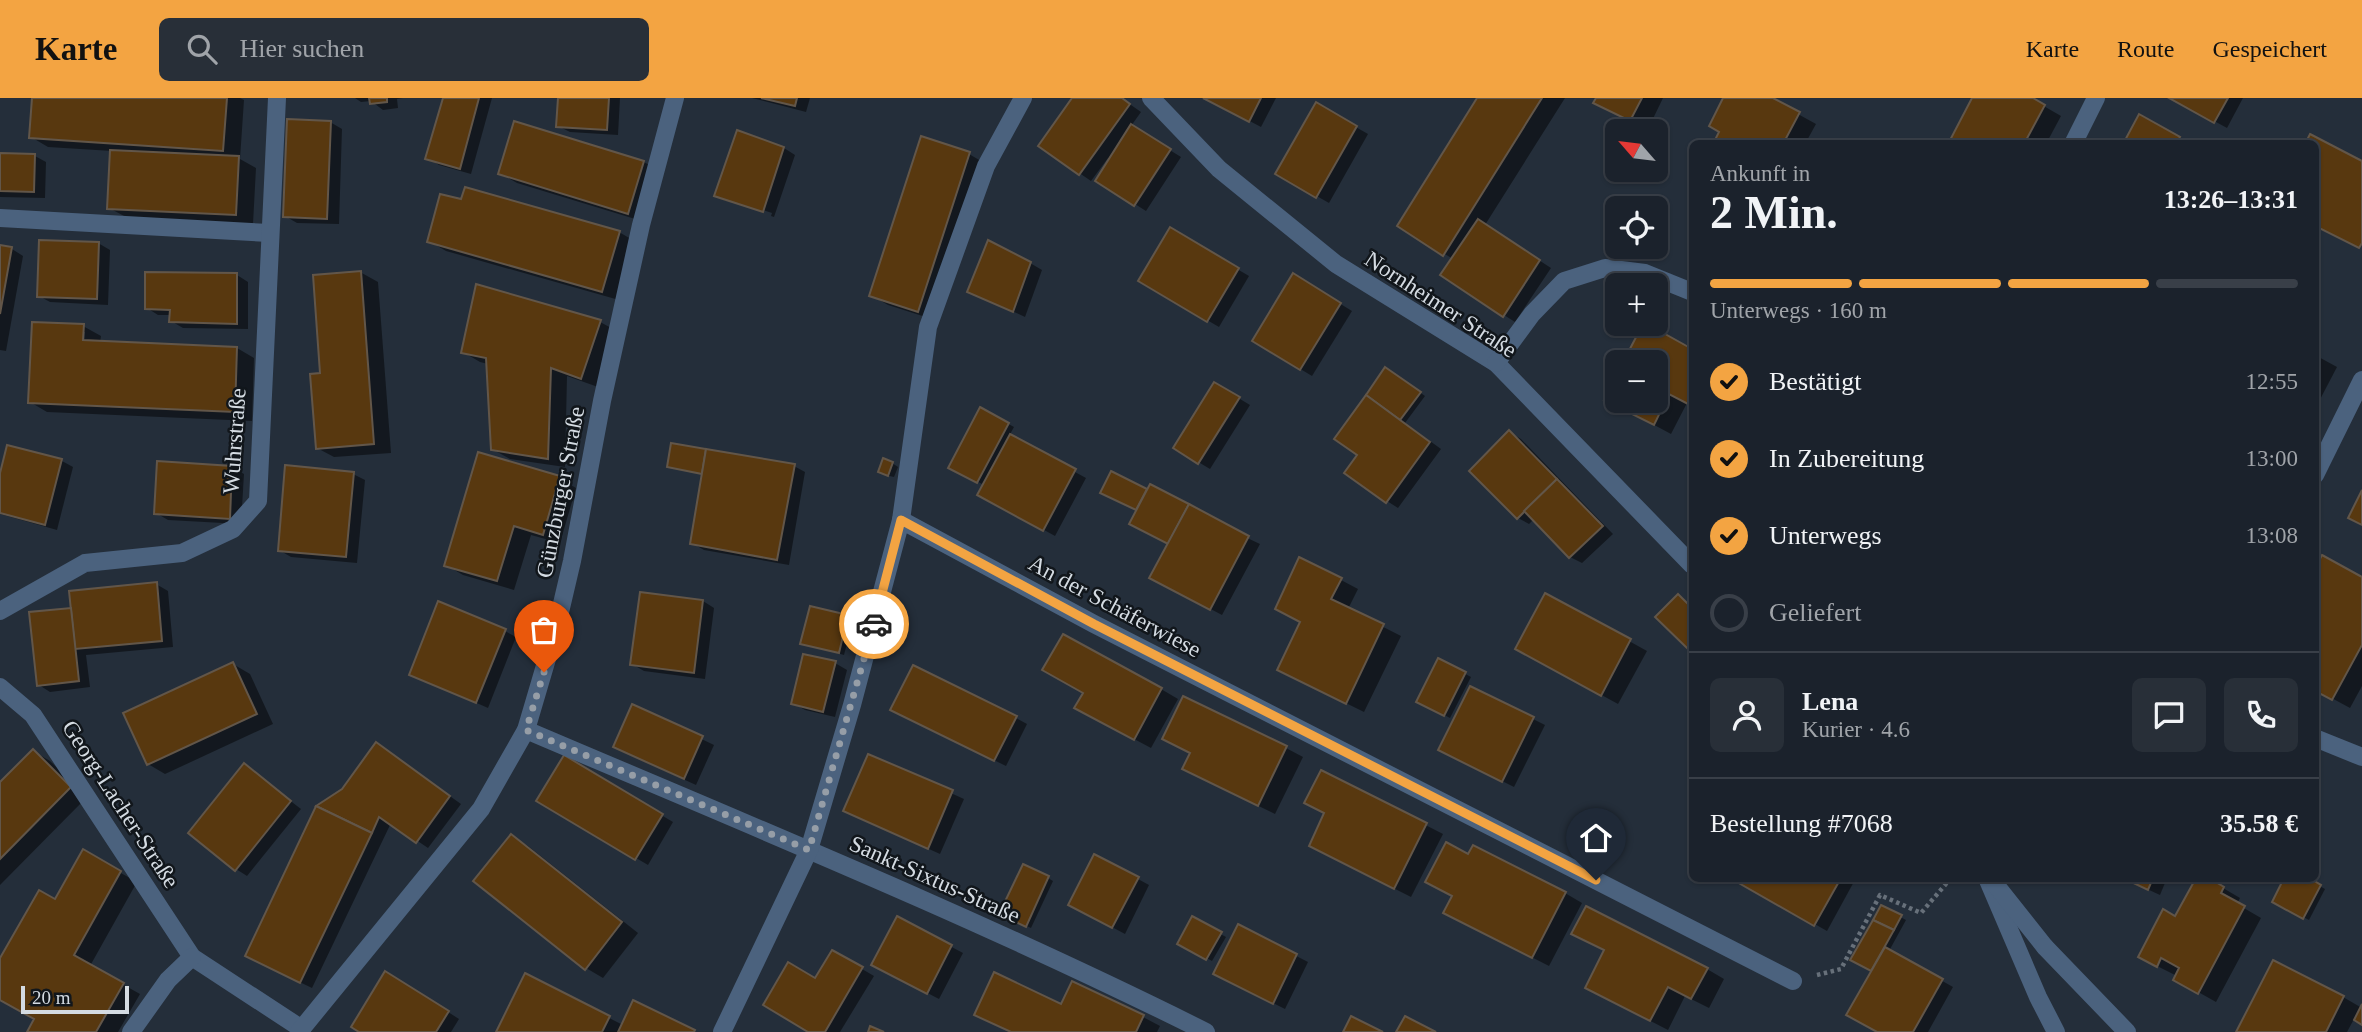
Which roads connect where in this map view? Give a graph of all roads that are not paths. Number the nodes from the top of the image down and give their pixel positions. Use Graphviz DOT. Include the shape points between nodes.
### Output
graph roads {
  1 [pos="276,98"];
  2 [pos="675,98"];
  3 [pos="1023,98"];
  4 [pos="1151,98"];
  5 [pos="2096,98"];
  6 [pos="2075,140"];
  7 [pos="0,218"];
  8 [pos="269,233"];
  9 [pos="1689,291"];
  10 [pos="1496,363"];
  11 [pos="2362,380"];
  12 [pos="2319,467"];
  13 [pos="901,520"];
  14 [pos="1689,562"];
  15 [pos="0,611"];
  16 [pos="0,687"];
  17 [pos="526,730"];
  18 [pos="2319,740"];
  19 [pos="2362,757"];
  20 [pos="809,850"];
  21 [pos="1991,882"];
  22 [pos="1992,882"];
  23 [pos="191,957"];
  24 [pos="1793,981"];
  25 [pos="301,1030"];
  26 [pos="131,1032"];
  27 [pos="722,1032"];
  28 [pos="1206,1032"];
  29 [pos="2056,1032"];
  30 [pos="2127,1032"];
  1 -- 8 [label="street, Wuhrstraße"];
  2 -- 17 [label="street, Günzburger Straße" via="641,225 558,625"];
  3 -- 13 [label="street" via="986,166 928,327"];
  4 -- 10 [label="street, Nornheimer Straße" via="1219,169 1336,264"];
  5 -- 6 [label="street"];
  7 -- 8 [label="street"];
  8 -- 15 [label="street, Wuhrstraße" via="258,501 233,529 183,553 85,563"];
  9 -- 10 [label="street" via="1645,273 1605,268 1564,281 1532,314"];
  10 -- 14 [label="street, Nornheimer Straße"];
  11 -- 12 [label="street"];
  13 -- 20 [label="street"];
  13 -- 24 [label="street, An der Schäferwiese" via="1094,624"];
  16 -- 23 [label="street, Georg-Lacher-Straße" via="33,715"];
  17 -- 20 [label="street, Sankt-Sixtus-Straße"];
  17 -- 25 [label="street, Günzburger Straße" via="481,809"];
  18 -- 19 [label="street"];
  20 -- 27 [label="street"];
  20 -- 28 [label="street, Sankt-Sixtus-Straße" via="1108,982"];
  21 -- 29 [label="street"];
  22 -- 30 [label="street" via="2045,947"];
  23 -- 25 [label="street, Georg-Lacher-Straße"];
  23 -- 26 [label="street" via="168,980"];
}
